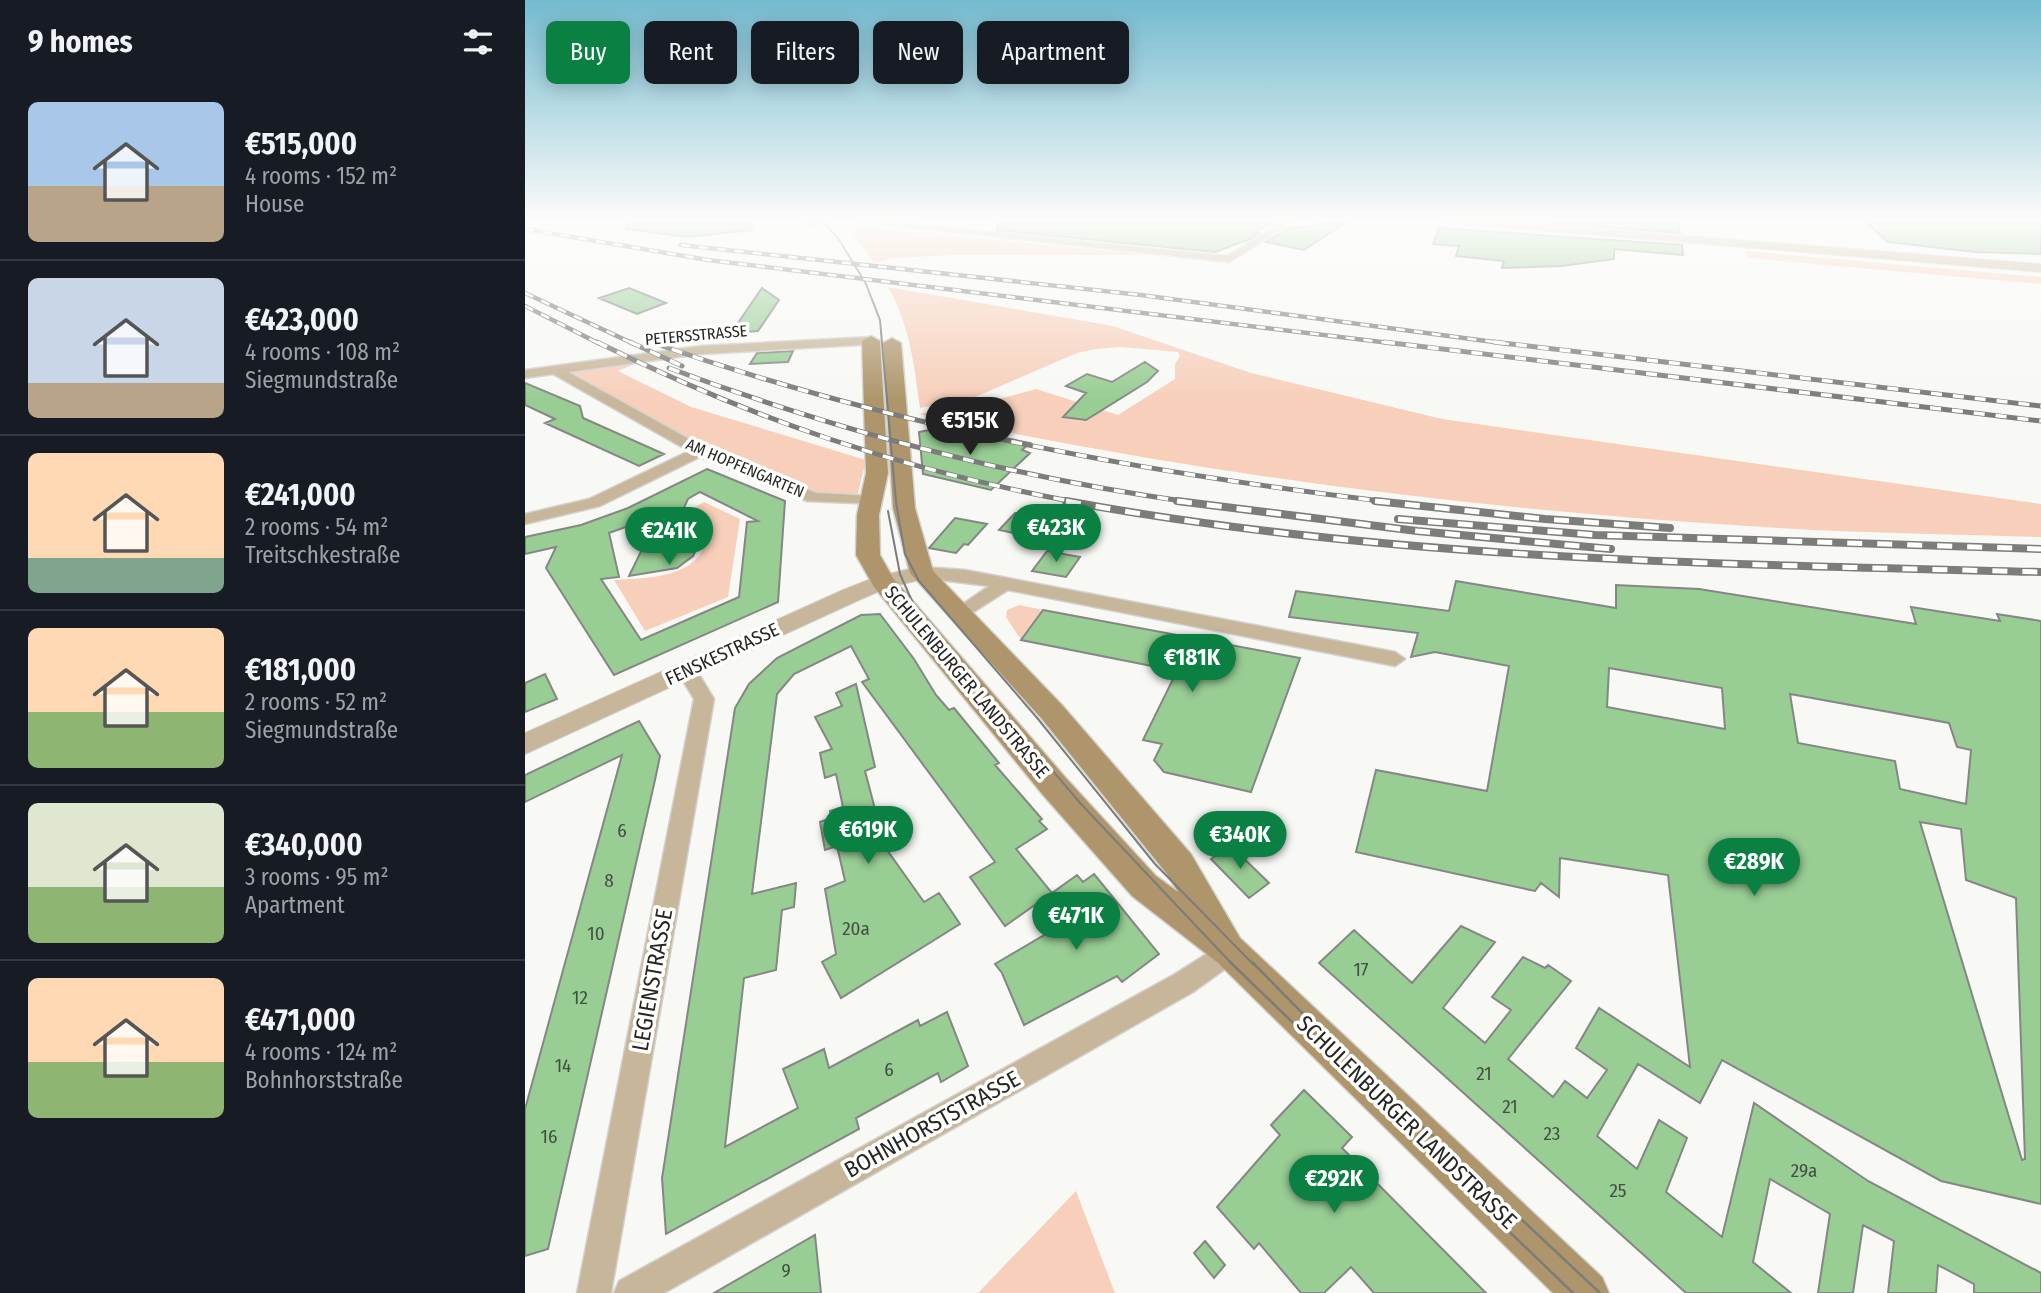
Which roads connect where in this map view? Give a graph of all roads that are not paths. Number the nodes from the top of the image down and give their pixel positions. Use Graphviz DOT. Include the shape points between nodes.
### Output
graph roads {
  1 [pos="882,342"];
  2 [pos="553,369"];
  3 [pos="525,374"];
  4 [pos="700,452"];
  5 [pos="872,501"];
  6 [pos="525,519"];
  7 [pos="922,573"];
  8 [pos="883,582"];
  9 [pos="1005,584"];
  10 [pos="961,614"];
  11 [pos="1395,659"];
  12 [pos="687,671"];
  13 [pos="525,744"];
  14 [pos="1230,951"];
  15 [pos="594,1293"];
  16 [pos="631,1293"];
  17 [pos="1586,1293"];
  1 -- 2 [label="street, PETERSSTRASSE" via="701,351"];
  1 -- 5 [label="main road, SCHULENBURGER LANDSTRASSE"];
  1 -- 7 [label="main road, SCHULENBURGER LANDSTRASSE" via="904,508"];
  2 -- 3 [label="street, PETERSSTRASSE"];
  2 -- 4 [label="street, AM HOPFENGARTEN"];
  4 -- 5 [label="street, AM HOPFENGARTEN" via="813,498"];
  4 -- 6 [label="street" via="594,503"];
  5 -- 8 [label="main road, SCHULENBURGER LANDSTRASSE" via="869,560"];
  7 -- 8 [label="street, FENSKESTRASSE"];
  7 -- 9 [label="street" via="946,572"];
  7 -- 10 [label="main road, SCHULENBURGER LANDSTRASSE"];
  8 -- 12 [label="street, FENSKESTRASSE"];
  8 -- 14 [label="main road, SCHULENBURGER LANDSTRASSE" via="1144,886"];
  9 -- 10 [label="street"];
  9 -- 11 [label="street"];
  10 -- 14 [label="main road, SCHULENBURGER LANDSTRASSE" via="1052,712 1179,864"];
  12 -- 13 [label="street, FENSKESTRASSE"];
  12 -- 15 [label="street, LEGIENSTRASSE" via="704,699"];
  14 -- 16 [label="street, BOHNHORSTSTRASSE" via="1184,983"];
  14 -- 17 [label="main road, SCHULENBURGER LANDSTRASSE"];
}
